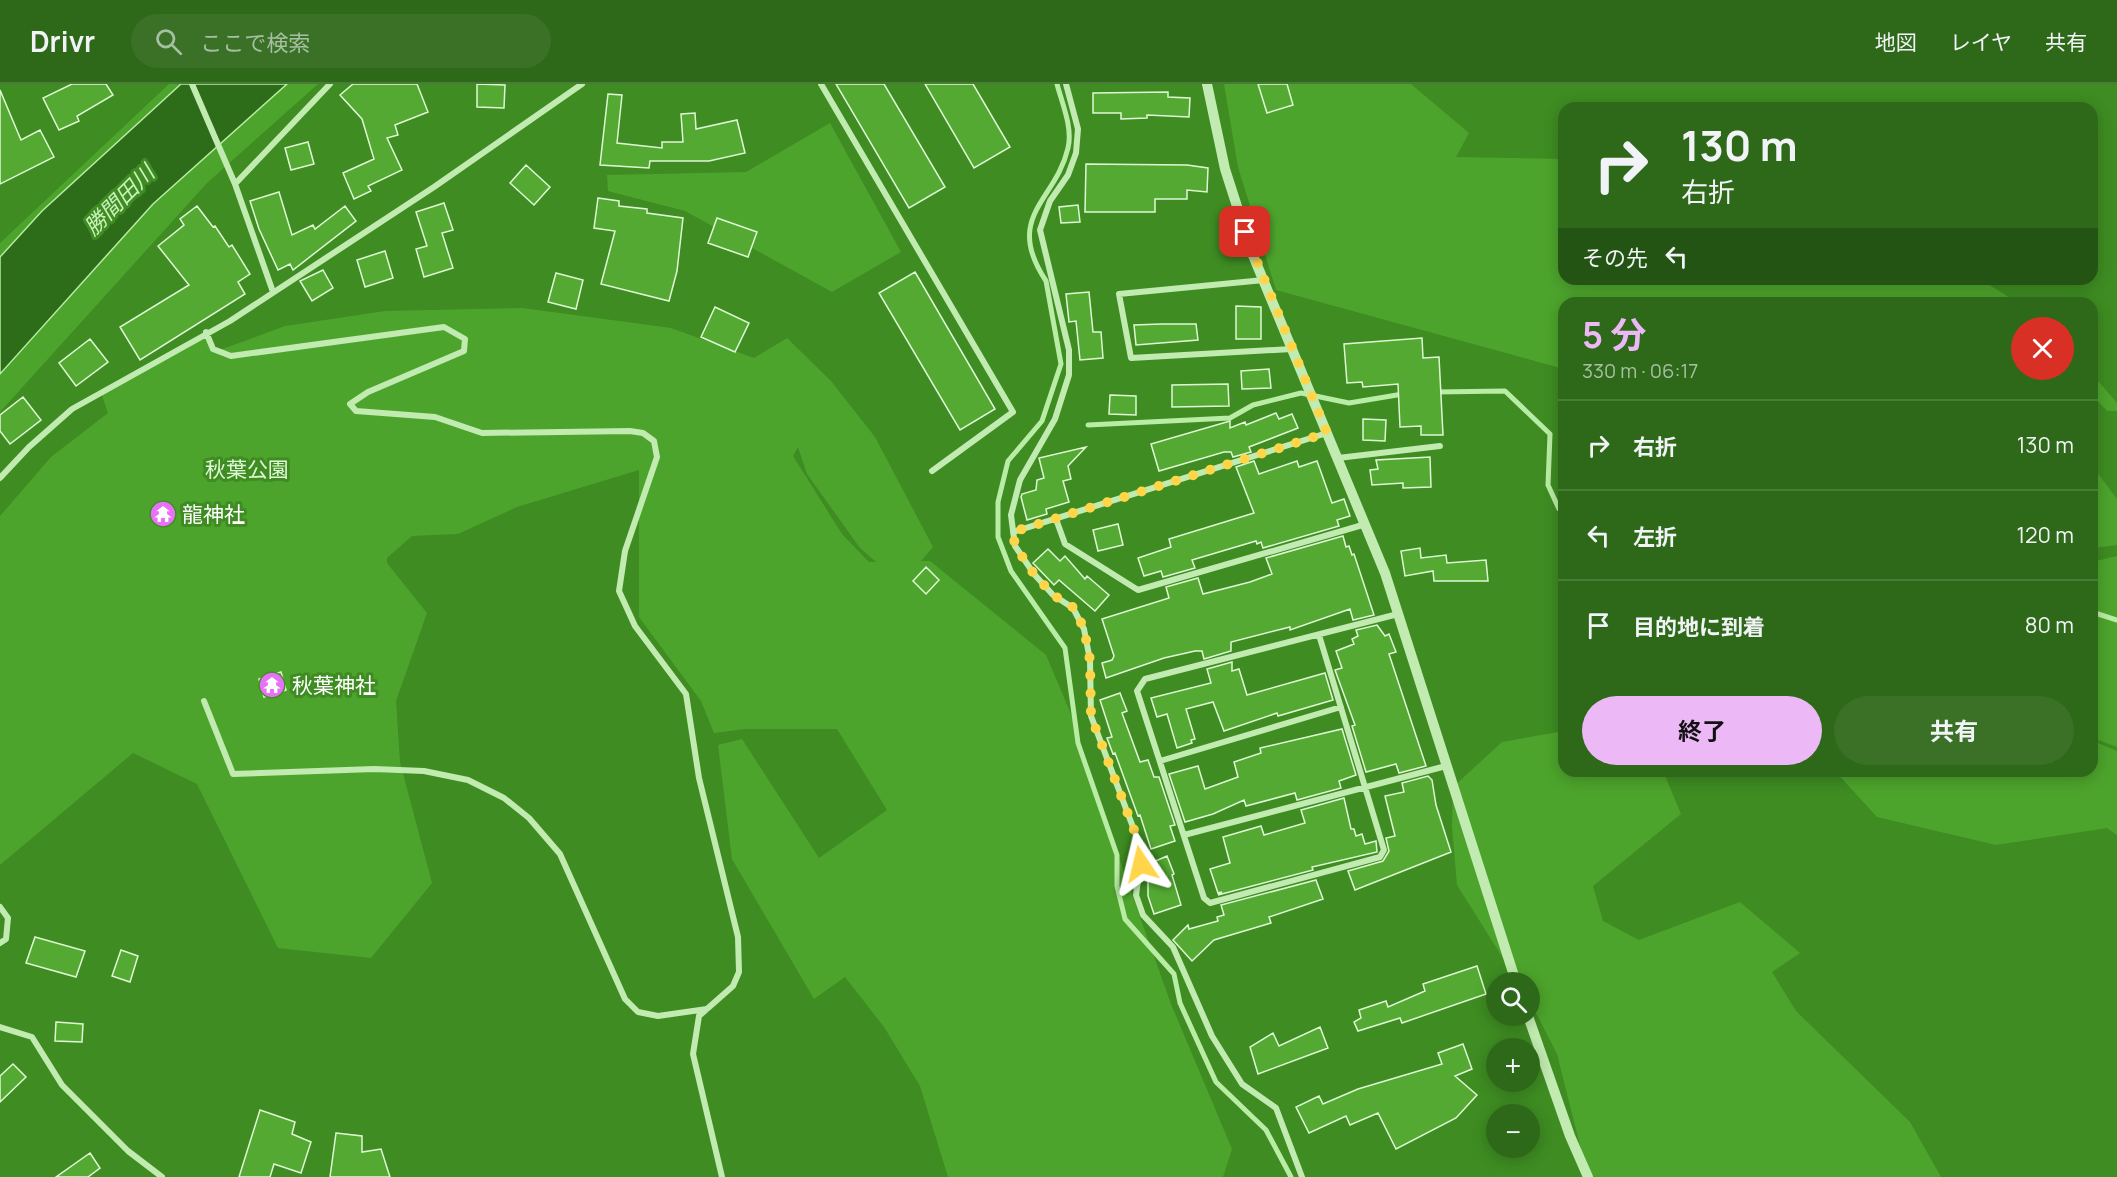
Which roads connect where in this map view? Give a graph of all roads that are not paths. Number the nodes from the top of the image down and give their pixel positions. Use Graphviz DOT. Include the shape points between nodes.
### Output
graph roads {
  1 [pos="192,84"];
  2 [pos="330,84"];
  3 [pos="582,84"];
  4 [pos="822,84"];
  5 [pos="1066,84"];
  6 [pos="1207,84"];
  7 [pos="235,184"];
  8 [pos="1264,280"];
  9 [pos="273,292"];
  10 [pos="206,332"];
  11 [pos="1292,349"];
  12 [pos="1327,433"];
  13 [pos="1440,446"];
  14 [pos="1338,458"];
  15 [pos="932,471"];
  16 [pos="0,478"];
  17 [pos="1056,519"];
  18 [pos="1366,524"];
  19 [pos="1013,532"];
  20 [pos="1398,614"];
  21 [pos="1319,634"];
  22 [pos="204,701"];
  23 [pos="1341,707"];
  24 [pos="1160,761"];
  25 [pos="1446,766"];
  26 [pos="1366,787"];
  27 [pos="1184,835"];
  28 [pos="0,907"];
  29 [pos="0,943"];
  30 [pos="1513,972"];
  31 [pos="708,1008"];
  32 [pos="1532,1026"];
  33 [pos="0,1027"];
  34 [pos="162,1177"];
  35 [pos="722,1177"];
  36 [pos="1302,1177"];
  37 [pos="1588,1177"];
  1 -- 7 [label="street"];
  2 -- 7 [label="street"];
  3 -- 9 [label="street"];
  4 -- 15 [label="street" via="1013,412"];
  5 -- 19 [label="street" via="1078,129 1076,153 1068,175 1050,201 1040,230 1069,350 1069,375 1055,418 1020,480 1011,514"];
  6 -- 8 [label="street" via="1225,169"];
  7 -- 9 [label="street"];
  8 -- 11 [label="street"];
  8 -- 11 [label="street" via="1119,294 1131,358"];
  9 -- 10 [label="street"];
  10 -- 16 [label="street" via="72,410"];
  10 -- 31 [label="street" via="213,350 231,356 444,327 465,339 464,351 368,392 350,404 356,411 435,417 482,433 630,431 643,433 654,441 657,457 625,551 619,591 635,626 686,694 699,778 733,913 739,972 733,986"];
  11 -- 12 [label="street"];
  12 -- 14 [label="street"];
  12 -- 17 [label="street"];
  13 -- 14 [label="street"];
  14 -- 18 [label="street"];
  17 -- 18 [label="street" via="1065,544 1138,590"];
  17 -- 19 [label="street"];
  18 -- 20 [label="street"];
  19 -- 36 [label="street" via="1015,546 1034,574 1053,595 1074,608 1084,629 1090,660 1091,716 1142,851 1136,895 1143,915 1173,947 1212,1036 1242,1084 1276,1108"];
  20 -- 21 [label="street"];
  20 -- 25 [label="street"];
  21 -- 23 [label="street"];
  21 -- 24 [label="street" via="1145,679 1137,691"];
  22 -- 31 [label="street" via="233,774 424,771 468,780 504,798 529,818 560,854 625,999 638,1012 658,1016"];
  23 -- 24 [label="street"];
  23 -- 26 [label="street"];
  24 -- 27 [label="street"];
  25 -- 26 [label="street"];
  25 -- 30 [label="street"];
  26 -- 27 [label="street"];
  26 -- 27 [label="street" via="1384,850 1380,857 1210,903 1204,898"];
  28 -- 29 [label="street" via="8,918 6,939"];
  31 -- 35 [label="street" via="699,1016 693,1054"];
  32 -- 37 [label="street"];
  33 -- 34 [label="street" via="32,1038 62,1085 128,1151"];
}
